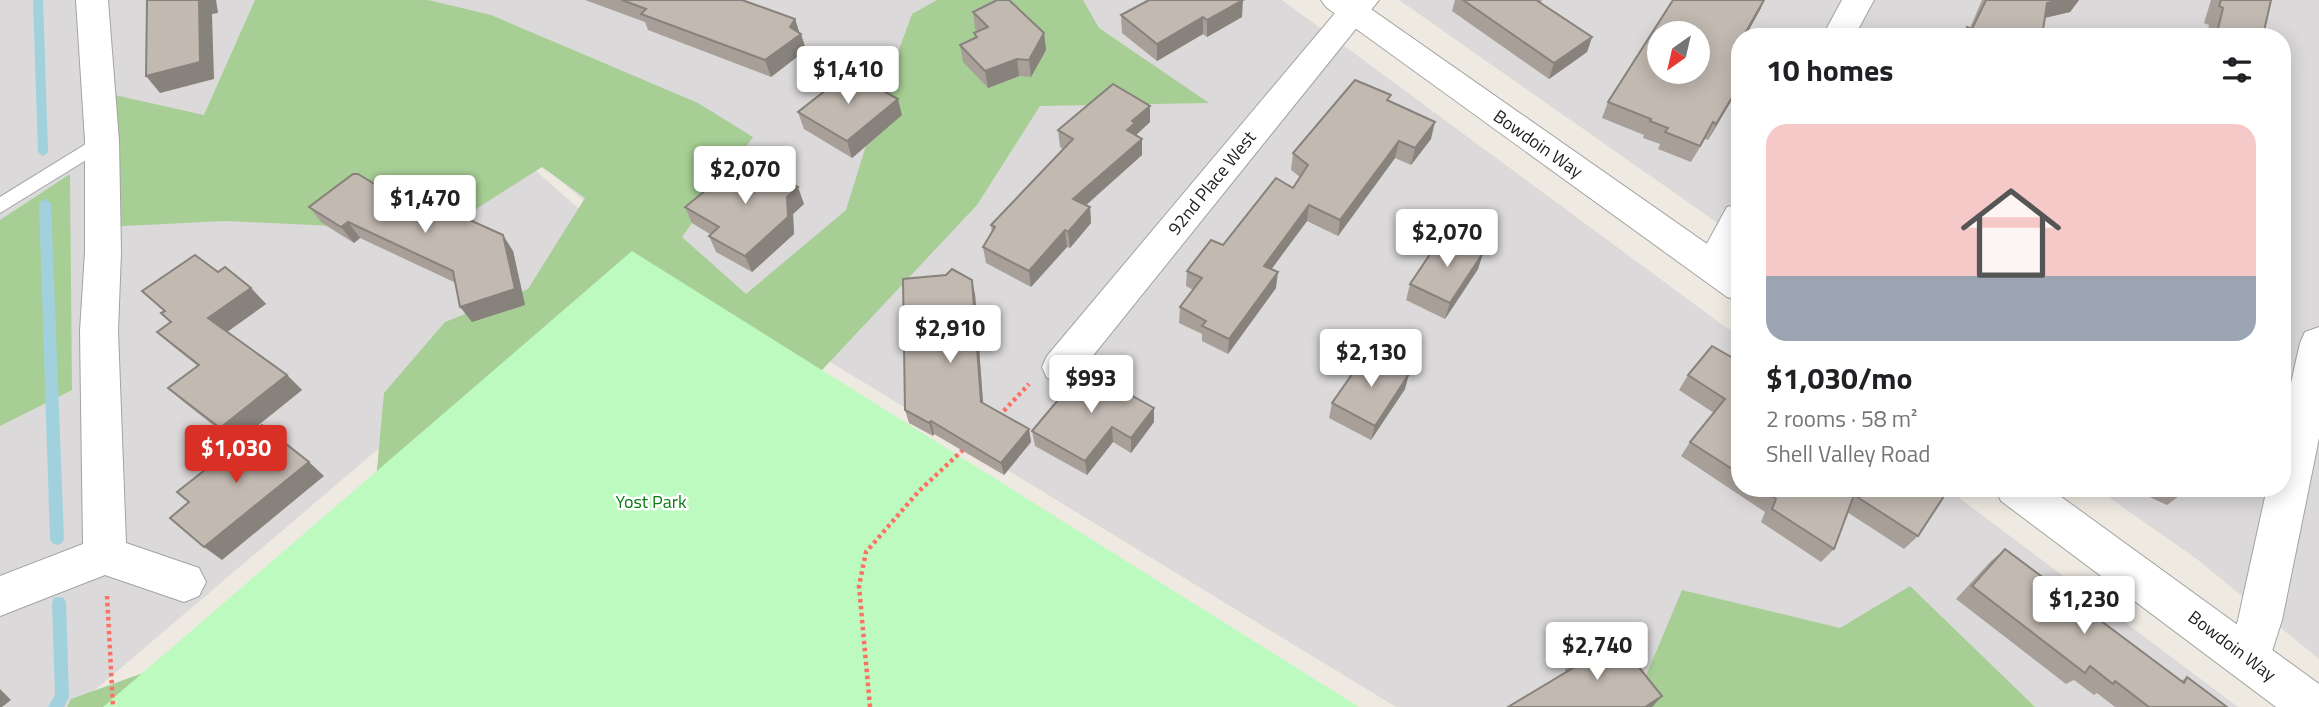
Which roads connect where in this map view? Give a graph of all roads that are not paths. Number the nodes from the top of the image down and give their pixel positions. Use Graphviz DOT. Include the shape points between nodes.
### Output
graph roads {
  1 [pos="92,0"];
  2 [pos="1858,0"];
  3 [pos="1351,4"];
  4 [pos="1843,28"];
  5 [pos="102,141"];
  6 [pos="0,206"];
  7 [pos="1731,256"];
  8 [pos="1726,277"];
  9 [pos="2319,343"];
  10 [pos="1062,367"];
  11 [pos="2291,474"];
  12 [pos="2028,497"];
  13 [pos="2286,497"];
  14 [pos="105,555"];
  15 [pos="184,582"];
  16 [pos="0,596"];
  17 [pos="2249,658"];
  18 [pos="2312,707"];
  1 -- 5 [label="street"];
  2 -- 4 [label="street"];
  3 -- 8 [label="street, Bowdoin Way"];
  3 -- 10 [label="street, 92nd Place West"];
  5 -- 6 [label="lane"];
  5 -- 14 [label="street" via="99,331"];
  7 -- 8 [label="street"];
  9 -- 11 [label="street"];
  12 -- 17 [label="street, Bowdoin Way"];
  13 -- 17 [label="street"];
  14 -- 15 [label="street"];
  14 -- 16 [label="street"];
  17 -- 18 [label="street, Bowdoin Way"];
}
